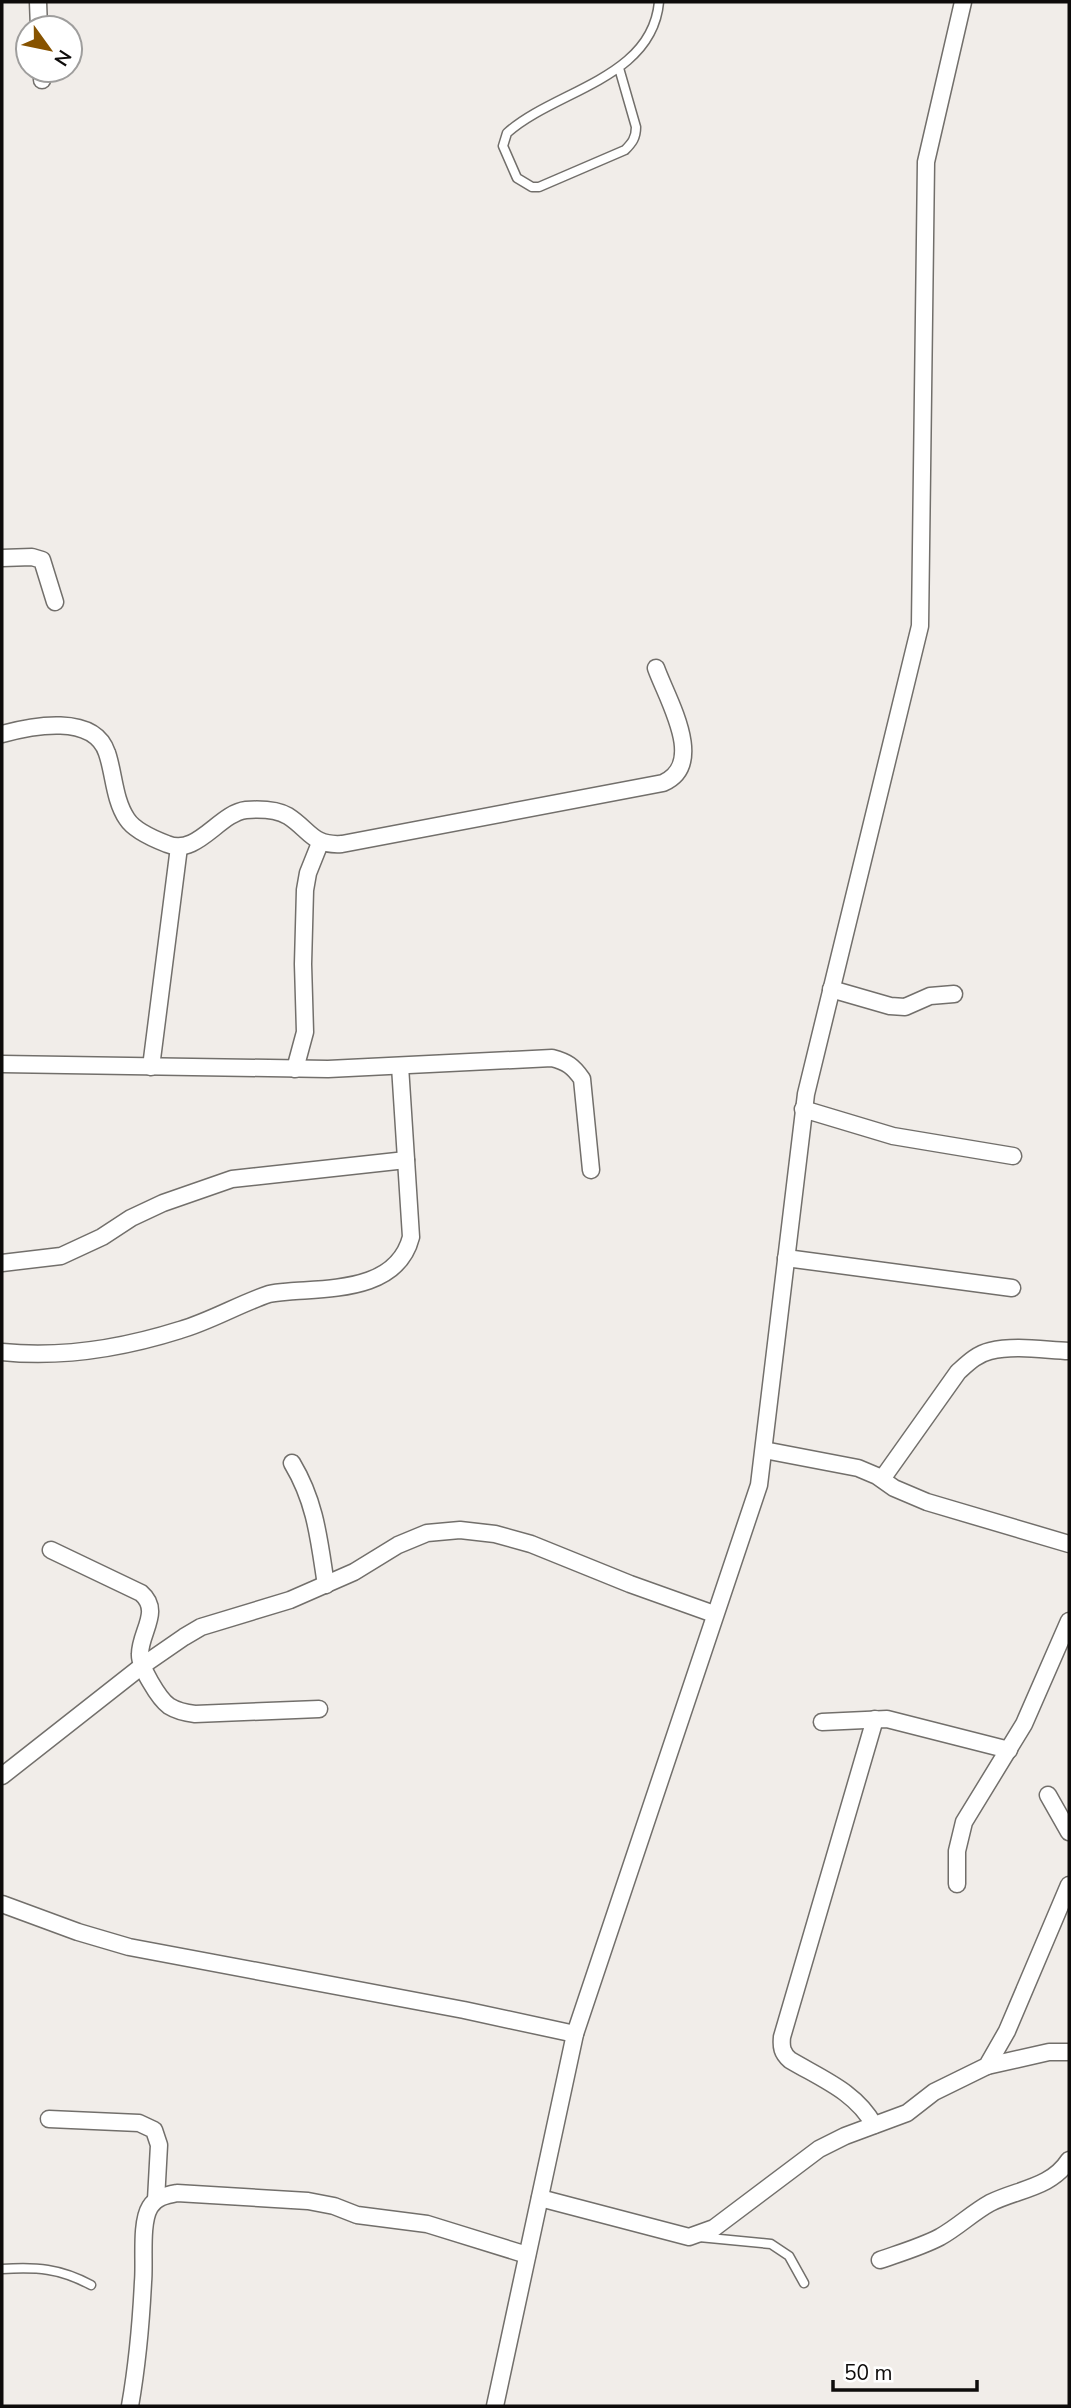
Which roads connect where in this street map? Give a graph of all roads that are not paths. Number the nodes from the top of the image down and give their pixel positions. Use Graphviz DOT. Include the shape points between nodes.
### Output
graph roads {
  1 [pos="659,2"];
  2 [pos="963,2"];
  3 [pos="619,68"];
  4 [pos="2,558"];
  5 [pos="55,602"];
  6 [pos="656,668"];
  7 [pos="2,734"];
  8 [pos="320,843"];
  9 [pos="179,846"];
  10 [pos="831,989"];
  11 [pos="954,994"];
  12 [pos="2,1064"];
  13 [pos="400,1066"];
  14 [pos="151,1067"];
  15 [pos="295,1069"];
  16 [pos="803,1109"];
  17 [pos="1013,1156"];
  18 [pos="406,1160"];
  19 [pos="591,1170"];
  20 [pos="786,1258"];
  21 [pos="2,1262"];
  22 [pos="1012,1288"];
  23 [pos="1069,1351"];
  24 [pos="2,1352"];
  25 [pos="764,1450"];
  26 [pos="292,1463"];
  27 [pos="882,1479"];
  28 [pos="1069,1544"];
  29 [pos="51,1550"];
  30 [pos="326,1585"];
  31 [pos="714,1614"];
  32 [pos="1069,1621"];
  33 [pos="142,1666"];
  34 [pos="319,1709"];
  35 [pos="875,1719"];
  36 [pos="822,1722"];
  37 [pos="1009,1750"];
  38 [pos="2,1776"];
  39 [pos="1048,1795"];
  40 [pos="1069,1832"];
  41 [pos="957,1884"];
  42 [pos="1069,1885"];
  43 [pos="2,1904"];
  44 [pos="575,2034"];
  45 [pos="1069,2052"];
  46 [pos="987,2066"];
  47 [pos="49,2119"];
  48 [pos="874,2125"];
  49 [pos="1069,2160"];
  50 [pos="540,2198"];
  51 [pos="156,2200"];
  52 [pos="689,2236"];
  53 [pos="527,2255"];
  54 [pos="880,2260"];
  55 [pos="2,2269"];
  56 [pos="804,2283"];
  57 [pos="91,2286"];
  58 [pos="130,2406"];
  59 [pos="495,2406"];
  1 -- 3 [label="lane" via="655,25 646,40"];
  2 -- 10 [label="street" via="926,162 920,626"];
  3 -- 3 [label="lane" via="507,132 503,146 523,184 539,187 632,144 636,127"];
  4 -- 5 [label="street" via="42,560"];
  6 -- 8 [label="street" via="681,731 682,764 672,779 342,844"];
  7 -- 9 [label="street" via="45,724 70,725 91,734 106,750 121,807 130,823 169,846"];
  8 -- 9 [label="street" via="288,816 253,810 230,815 193,842"];
  8 -- 15 [label="street" via="305,890 304,1032"];
  9 -- 14 [label="street"];
  10 -- 11 [label="street" via="905,1007 930,996"];
  10 -- 16 [label="street"];
  12 -- 14 [label="street"];
  13 -- 15 [label="street"];
  13 -- 18 [label="street"];
  13 -- 19 [label="street" via="552,1058 567,1062 582,1079"];
  14 -- 15 [label="street"];
  16 -- 17 [label="street" via="905,1139"];
  16 -- 20 [label="street"];
  18 -- 21 [label="street" via="232,1179 163,1203 61,1256"];
  18 -- 24 [label="street" via="411,1237 408,1250 383,1275 362,1284 279,1292 179,1331 128,1343 63,1355"];
  20 -- 22 [label="street"];
  20 -- 25 [label="street"];
  23 -- 27 [label="street" via="1015,1349 974,1358 958,1372"];
  25 -- 27 [label="street" via="858,1468"];
  25 -- 31 [label="street" via="759,1485"];
  26 -- 30 [label="street" via="315,1512"];
  27 -- 28 [label="street" via="927,1502"];
  29 -- 33 [label="street" via="148,1598 151,1608 139,1651"];
  30 -- 31 [label="street" via="427,1533 460,1530 531,1544"];
  30 -- 33 [label="street" via="201,1627"];
  31 -- 44 [label="street"];
  32 -- 37 [label="street"];
  33 -- 34 [label="street" via="160,1698 184,1713"];
  33 -- 38 [label="street"];
  35 -- 36 [label="street"];
  35 -- 37 [label="street" via="908,1723"];
  35 -- 48 [label="street" via="781,2047 790,2060 854,2098"];
  37 -- 41 [label="street" via="964,1822 957,1850"];
  39 -- 40 [label="street"];
  42 -- 46 [label="street" via="1007,2031"];
  43 -- 44 [label="street" via="129,1947"];
  44 -- 50 [label="street"];
  45 -- 46 [label="street"];
  46 -- 48 [label="street" via="934,2092 907,2113"];
  47 -- 51 [label="street" via="139,2123 154,2130 159,2145"];
  48 -- 52 [label="street" via="819,2149 713,2228"];
  49 -- 54 [label="street" via="1047,2182 990,2203 922,2246"];
  50 -- 52 [label="street"];
  50 -- 53 [label="street"];
  51 -- 53 [label="street" via="177,2193 308,2202 357,2216 427,2224"];
  51 -- 58 [label="street" via="145,2218 144,2282"];
  52 -- 56 [label="lane" via="771,2244 789,2256"];
  53 -- 59 [label="street"];
  55 -- 57 [label="lane" via="53,2270"];
}
